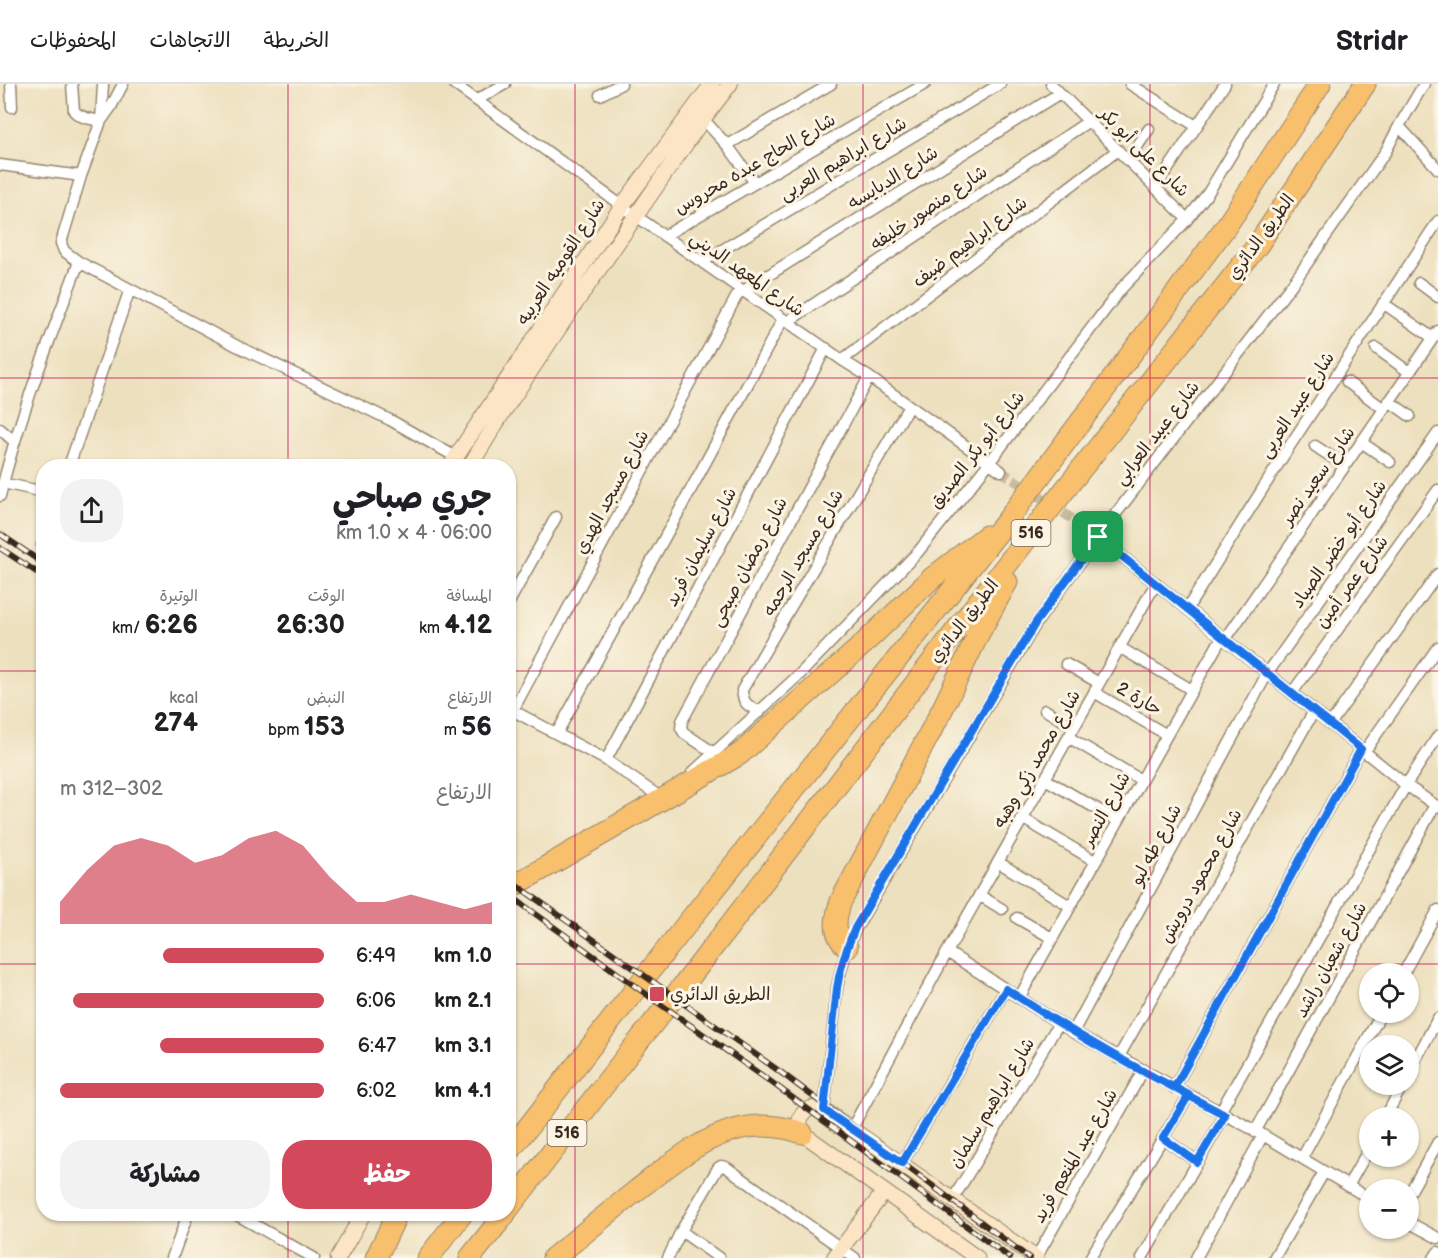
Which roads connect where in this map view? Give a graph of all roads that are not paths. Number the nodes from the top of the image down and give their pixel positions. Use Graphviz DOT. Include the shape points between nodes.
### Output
graph roads {
  1 [pos="11,84"];
  2 [pos="72,84"];
  3 [pos="103,84"];
  4 [pos="123,84"];
  5 [pos="454,84"];
  6 [pos="505,84"];
  7 [pos="621,84"];
  8 [pos="730,84"];
  9 [pos="831,84"];
  10 [pos="925,84"];
  11 [pos="1000,84"];
  12 [pos="1130,84"];
  13 [pos="1224,84"];
  14 [pos="1274,84"];
  15 [pos="1365,84"];
  16 [pos="1424,84"];
  17 [pos="707,86"];
  18 [pos="1057,88"];
  19 [pos="1145,88"];
  20 [pos="1315,88"];
  21 [pos="600,95"];
  22 [pos="477,100"];
  23 [pos="714,105"];
  24 [pos="12,107"];
  25 [pos="703,119"];
  26 [pos="101,121"];
  27 [pos="1089,121"];
  28 [pos="1196,126"];
  29 [pos="1399,126"];
  30 [pos="1149,129"];
  31 [pos="727,145"];
  32 [pos="1118,150"];
  33 [pos="1128,160"];
  34 [pos="0,165"];
  35 [pos="1438,169"];
  36 [pos="81,176"];
  37 [pos="755,183"];
  38 [pos="1156,187"];
  39 [pos="622,206"];
  40 [pos="636,216"];
  41 [pos="1187,219"];
  42 [pos="1438,221"];
  43 [pos="664,236"];
  44 [pos="79,262"];
  45 [pos="702,262"];
  46 [pos="1419,283"];
  47 [pos="130,290"];
  48 [pos="742,291"];
  49 [pos="1438,297"];
  50 [pos="1383,303"];
  51 [pos="785,320"];
  52 [pos="1435,334"];
  53 [pos="826,348"];
  54 [pos="1376,348"];
  55 [pos="842,360"];
  56 [pos="1410,372"];
  57 [pos="869,377"];
  58 [pos="1347,382"];
  59 [pos="1387,405"];
  60 [pos="909,406"];
  61 [pos="1410,416"];
  62 [pos="0,429"];
  63 [pos="1438,433"];
  64 [pos="15,442"];
  65 [pos="1361,442"];
  66 [pos="1315,446"];
  67 [pos="0,454"];
  68 [pos="71,459"];
  69 [pos="448,459"];
  70 [pos="455,459"];
  71 [pos="474,459"];
  72 [pos="9,462"];
  73 [pos="1390,462"];
  74 [pos="989,463"];
  75 [pos="1345,466"];
  76 [pos="1001,471"];
  77 [pos="3,483"];
  78 [pos="1438,489"];
  79 [pos="36,490"];
  80 [pos="0,496"];
  81 [pos="556,517"];
  82 [pos="1006,522"];
  83 [pos="1038,524"];
  84 [pos="1080,524"];
  85 [pos="1098,537"];
  86 [pos="1438,574"];
  87 [pos="1156,583"];
  88 [pos="516,589"];
  89 [pos="1187,609"];
  90 [pos="1224,638"];
  91 [pos="1119,647"];
  92 [pos="1438,647"];
  93 [pos="1066,664"];
  94 [pos="1268,674"];
  95 [pos="1096,688"];
  96 [pos="1192,690"];
  97 [pos="1292,693"];
  98 [pos="516,700"];
  99 [pos="1045,710"];
  100 [pos="1314,711"];
  101 [pos="516,712"];
  102 [pos="760,712"];
  103 [pos="1330,724"];
  104 [pos="1071,732"];
  105 [pos="557,733"];
  106 [pos="1167,735"];
  107 [pos="1438,736"];
  108 [pos="1363,751"];
  109 [pos="714,753"];
  110 [pos="606,760"];
  111 [pos="1044,779"];
  112 [pos="1141,780"];
  113 [pos="1406,785"];
  114 [pos="662,799"];
  115 [pos="1436,803"];
  116 [pos="1022,818"];
  117 [pos="1118,820"];
  118 [pos="998,861"];
  119 [pos="1095,861"];
  120 [pos="516,884"];
  121 [pos="979,895"];
  122 [pos="1070,906"];
  123 [pos="1002,909"];
  124 [pos="1438,910"];
  125 [pos="1017,918"];
  126 [pos="1052,938"];
  127 [pos="847,947"];
  128 [pos="947,952"];
  129 [pos="1409,963"];
  130 [pos="1006,989"];
  131 [pos="1019,998"];
  132 [pos="1438,1018"];
  133 [pos="1059,1023"];
  134 [pos="1376,1023"];
  135 [pos="1073,1032"];
  136 [pos="1419,1053"];
  137 [pos="1118,1058"];
  138 [pos="1143,1071"];
  139 [pos="1174,1088"];
  140 [pos="1189,1095"];
  141 [pos="824,1110"];
  142 [pos="1222,1113"];
  143 [pos="852,1128"];
  144 [pos="802,1133"];
  145 [pos="1259,1134"];
  146 [pos="1163,1138"];
  147 [pos="1438,1142"];
  148 [pos="516,1143"];
  149 [pos="1302,1158"];
  150 [pos="1197,1162"];
  151 [pos="902,1163"];
  152 [pos="1359,1166"];
  153 [pos="1324,1172"];
  154 [pos="1417,1179"];
  155 [pos="1348,1186"];
  156 [pos="884,1192"];
  157 [pos="1359,1192"];
  158 [pos="516,1199"];
  159 [pos="952,1199"];
  160 [pos="185,1221"];
  161 [pos="248,1221"];
  162 [pos="359,1221"];
  163 [pos="394,1221"];
  164 [pos="457,1221"];
  165 [pos="499,1221"];
  166 [pos="1419,1228"];
  167 [pos="681,1231"];
  168 [pos="1438,1238"];
  169 [pos="1438,1252"];
  170 [pos="838,1253"];
  171 [pos="172,1258"];
  172 [pos="314,1258"];
  173 [pos="338,1258"];
  174 [pos="376,1258"];
  175 [pos="428,1258"];
  176 [pos="470,1258"];
  177 [pos="553,1258"];
  178 [pos="668,1258"];
  179 [pos="719,1258"];
  180 [pos="855,1258"];
  181 [pos="977,1258"];
  182 [pos="1036,1258"];
  183 [pos="1090,1258"];
  184 [pos="1142,1258"];
  185 [pos="1196,1258"];
  186 [pos="1274,1258"];
  187 [pos="1434,1258"];
  1 -- 24 [label="street"];
  2 -- 26 [label="street" via="74,111"];
  3 -- 26 [label="street"];
  4 -- 26 [label="street"];
  5 -- 22 [label="street, شارع المعهد الديني"];
  6 -- 22 [label="street"];
  7 -- 21 [label="street"];
  8 -- 23 [label="street, شارع القوميه العربيه"];
  9 -- 31 [label="street"];
  10 -- 37 [label="street, شارع الحاج عبده محروس"];
  11 -- 45 [label="street, شارع ابراهيم العربى"];
  12 -- 19 [label="street"];
  13 -- 28 [label="street"];
  14 -- 41 [label="street, شارع أبو بكر الصديق" via="1208,193"];
  15 -- 83 [label="highway, الطريق الدائري / 516" via="1257,246"];
  16 -- 29 [label="street, شارع عبيد العرابي"];
  17 -- 23 [label="street"];
  17 -- 39 [label="street, شارع القوميه العربيه"];
  18 -- 27 [label="street, شارع على أبو بكر"];
  18 -- 48 [label="street, شارع الدبايسه"];
  19 -- 28 [label="street"];
  20 -- 82 [label="highway, الطريق الدائري / 516" via="1227,225"];
  22 -- 39 [label="street, شارع المعهد الديني"];
  23 -- 25 [label="street, شارع القوميه العربيه"];
  25 -- 31 [label="street"];
  25 -- 40 [label="street, شارع القوميه العربيه"];
  26 -- 36 [label="street"];
  27 -- 32 [label="street, شارع على أبو بكر"];
  27 -- 51 [label="street, شارع منصور خليفه"];
  28 -- 38 [label="street"];
  29 -- 35 [label="street"];
  29 -- 85 [label="street, شارع عبيد العرابي" via="1386,151 1296,279"];
  30 -- 33 [label="street"];
  31 -- 37 [label="street"];
  32 -- 33 [label="street, شارع على أبو بكر"];
  32 -- 55 [label="street, شارع ابراهيم ضيف"];
  33 -- 38 [label="street, شارع على أبو بكر"];
  34 -- 36 [label="street"];
  36 -- 44 [label="street" via="61,243 64,251"];
  37 -- 43 [label="street, شارع الحاج عبده محروس"];
  38 -- 41 [label="street, شارع على أبو بكر"];
  39 -- 40 [label="street, شارع المعهد الديني"];
  39 -- 70 [label="street, شارع القوميه العربيه"];
  40 -- 43 [label="street, شارع المعهد الديني"];
  40 -- 71 [label="street, شارع القوميه العربيه"];
  41 -- 74 [label="street, شارع أبو بكر الصديق" via="1121,290"];
  42 -- 50 [label="street, شارع عبيد العربى"];
  43 -- 45 [label="street, شارع المعهد الديني"];
  44 -- 47 [label="street"];
  44 -- 64 [label="street"];
  45 -- 48 [label="street, شارع المعهد الديني"];
  46 -- 49 [label="street"];
  47 -- 68 [label="street"];
  47 -- 69 [label="street" via="390,420"];
  48 -- 51 [label="street, شارع المعهد الديني"];
  48 -- 98 [label="street, شارع مسجد الهدي"];
  50 -- 52 [label="street"];
  50 -- 89 [label="street, شارع عبيد العربى"];
  51 -- 53 [label="street, شارع المعهد الديني"];
  51 -- 105 [label="street"];
  52 -- 56 [label="street, شارع سعيد نصر"];
  53 -- 55 [label="street, شارع المعهد الديني"];
  53 -- 110 [label="street, شارع سليمان فريد"];
  54 -- 56 [label="street"];
  55 -- 57 [label="street, شارع المعهد الديني"];
  56 -- 59 [label="street, شارع سعيد نصر"];
  57 -- 60 [label="street, شارع المعهد الديني"];
  57 -- 109 [label="street, شارع رمضان صبحى" via="682,721 684,733"];
  58 -- 59 [label="street"];
  59 -- 61 [label="street"];
  59 -- 65 [label="street, شارع سعيد نصر"];
  60 -- 74 [label="street, شارع المعهد الديني"];
  60 -- 102 [label="street, شارع مسجد الرحمه" via="742,690 743,700"];
  62 -- 64 [label="street"];
  63 -- 94 [label="street, شارع أبو خضر الصياد"];
  64 -- 72 [label="street"];
  65 -- 73 [label="street"];
  65 -- 75 [label="street, شارع سعيد نصر"];
  66 -- 75 [label="street"];
  67 -- 72 [label="street"];
  72 -- 77 [label="street"];
  74 -- 76 [label="street, شارع المعهد الديني"];
  74 -- 102 [label="street, شارع أبو بكر الصديق" via="918,552"];
  75 -- 90 [label="street, شارع سعيد نصر"];
  77 -- 79 [label="street"];
  77 -- 80 [label="street"];
  78 -- 97 [label="street, شارع عمر أمين"];
  81 -- 88 [label="street"];
  82 -- 114 [label="highway" via="932,578 740,754"];
  82 -- 148 [label="highway, الطريق الدائري / 516"];
  83 -- 127 [label="highway" via="841,901 837,932"];
  83 -- 158 [label="highway, الطريق الدائري / 516"];
  84 -- 85 [label="street"];
  85 -- 87 [label="street"];
  85 -- 127 [label="street, شارع عبيد العرابي" via="1036,622"];
  86 -- 103 [label="street"];
  87 -- 89 [label="street"];
  87 -- 91 [label="street, شارع محمد زكي وهبه"];
  89 -- 90 [label="street"];
  90 -- 94 [label="street"];
  90 -- 96 [label="street, شارع النصر"];
  91 -- 95 [label="street, شارع محمد زكي وهبه"];
  91 -- 96 [label="street"];
  92 -- 108 [label="street"];
  93 -- 95 [label="street, حارة 2"];
  94 -- 97 [label="street"];
  94 -- 135 [label="street, شارع طه لبو"];
  95 -- 104 [label="street, شارع محمد زكي وهبه"];
  95 -- 106 [label="street, حارة 2"];
  96 -- 106 [label="street, شارع النصر"];
  97 -- 100 [label="street"];
  99 -- 104 [label="street"];
  100 -- 103 [label="street"];
  100 -- 137 [label="street, شارع محمود درويش"];
  101 -- 105 [label="street"];
  102 -- 109 [label="street, شارع أبو بكر الصديق"];
  103 -- 108 [label="street"];
  104 -- 111 [label="street, شارع محمد زكي وهبه"];
  104 -- 112 [label="street"];
  105 -- 110 [label="street"];
  106 -- 112 [label="street, شارع النصر"];
  107 -- 113 [label="street"];
  108 -- 113 [label="street"];
  108 -- 139 [label="street"];
  109 -- 114 [label="street, شارع أبو بكر الصديق"];
  110 -- 114 [label="street"];
  111 -- 116 [label="street, شارع محمد زكي وهبه"];
  111 -- 117 [label="street"];
  112 -- 117 [label="street, شارع النصر"];
  113 -- 115 [label="street"];
  113 -- 142 [label="street"];
  114 -- 120 [label="highway"];
  115 -- 145 [label="street, شارع شعبان راشد"];
  116 -- 118 [label="street, شارع محمد زكي وهبه"];
  116 -- 119 [label="street"];
  117 -- 119 [label="street, شارع النصر"];
  118 -- 121 [label="street, شارع محمد زكي وهبه"];
  118 -- 122 [label="street"];
  119 -- 122 [label="street, شارع النصر"];
  121 -- 123 [label="street"];
  121 -- 128 [label="street, شارع محمد زكي وهبه"];
  122 -- 126 [label="street, شارع النصر"];
  124 -- 129 [label="street"];
  125 -- 126 [label="street"];
  126 -- 131 [label="street, شارع النصر"];
  127 -- 141 [label="street, شارع عبيد العرابي" via="837,988"];
  128 -- 130 [label="street"];
  128 -- 143 [label="street, شارع محمد زكي وهبه"];
  130 -- 131 [label="street"];
  130 -- 151 [label="street"];
  131 -- 133 [label="street"];
  132 -- 136 [label="street"];
  133 -- 135 [label="street"];
  133 -- 159 [label="street, شارع ابراهيم سلمان"];
  134 -- 149 [label="street"];
  135 -- 137 [label="street"];
  137 -- 138 [label="street"];
  138 -- 139 [label="street"];
  138 -- 182 [label="street, شارع عبد المنعم فريد"];
  139 -- 140 [label="street"];
  140 -- 142 [label="street"];
  140 -- 146 [label="street"];
  141 -- 143 [label="street"];
  141 -- 144 [label="street" via="817,1107 804,1112 799,1126"];
  142 -- 145 [label="street"];
  142 -- 150 [label="street"];
  143 -- 151 [label="street"];
  144 -- 156 [label="street"];
  144 -- 177 [label="highway" via="757,1126 714,1138 680,1156"];
  145 -- 149 [label="street"];
  145 -- 185 [label="street, شارع شعبان راشد"];
  146 -- 150 [label="street"];
  146 -- 183 [label="street"];
  147 -- 154 [label="street"];
  149 -- 153 [label="street"];
  150 -- 184 [label="street"];
  151 -- 159 [label="street"];
  152 -- 155 [label="street"];
  153 -- 155 [label="street"];
  153 -- 186 [label="street"];
  155 -- 157 [label="street"];
  156 -- 170 [label="street"];
  156 -- 181 [label="street"];
  159 -- 182 [label="street"];
  160 -- 171 [label="street"];
  161 -- 172 [label="street"];
  162 -- 173 [label="street"];
  163 -- 174 [label="highway"];
  164 -- 175 [label="highway"];
  165 -- 176 [label="highway"];
  166 -- 168 [label="street"];
  167 -- 170 [label="street" via="721,1166"];
  167 -- 178 [label="street"];
  167 -- 179 [label="street"];
  169 -- 187 [label="street"];
  170 -- 180 [label="street"];
}
